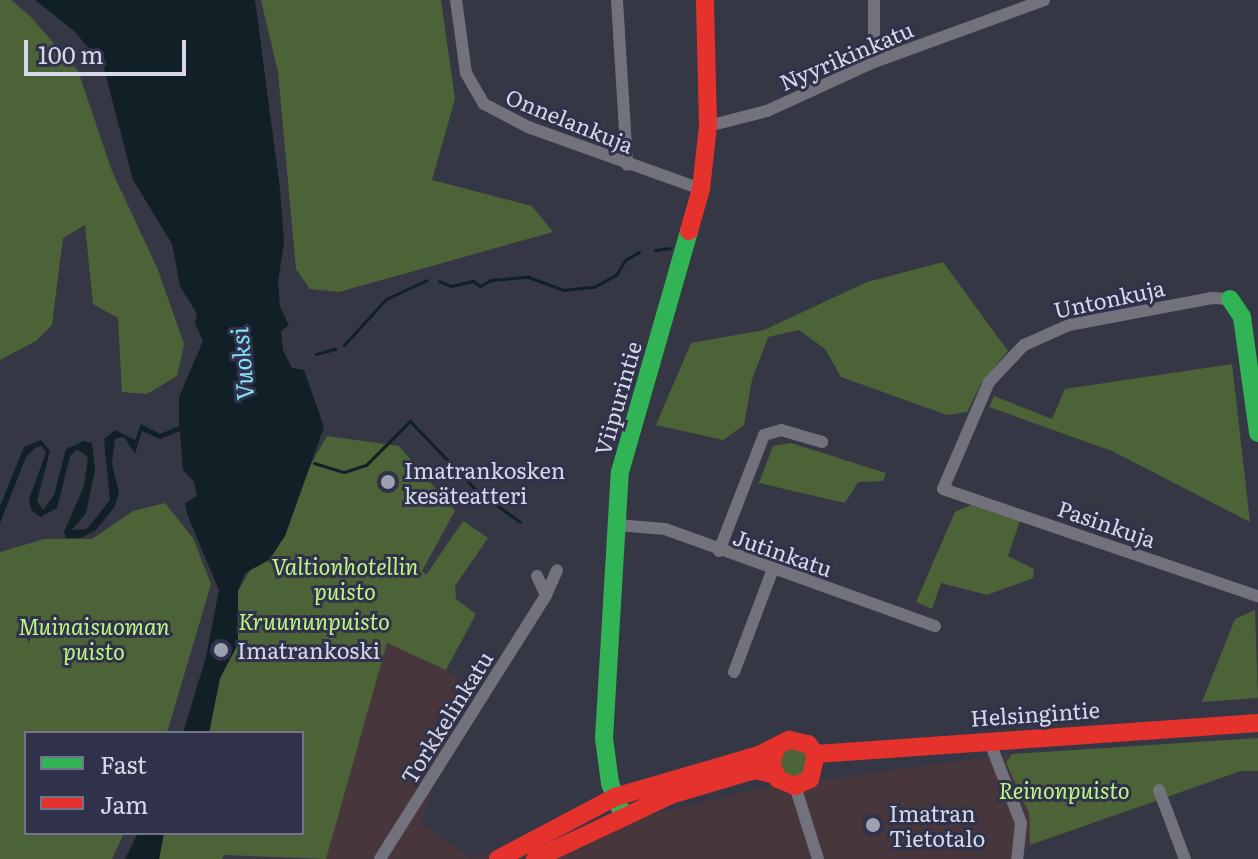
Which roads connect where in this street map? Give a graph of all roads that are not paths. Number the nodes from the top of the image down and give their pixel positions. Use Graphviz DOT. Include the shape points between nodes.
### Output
graph roads {
  1 [pos="456,0"];
  2 [pos="617,0"];
  3 [pos="705,0"];
  4 [pos="874,0"];
  5 [pos="1044,0"];
  6 [pos="874,62"];
  7 [pos="708,126"];
  8 [pos="627,165"];
  9 [pos="701,189"];
  10 [pos="1230,299"];
  11 [pos="1258,433"];
  12 [pos="822,442"];
  13 [pos="943,489"];
  14 [pos="617,525"];
  15 [pos="719,551"];
  16 [pos="773,569"];
  17 [pos="557,570"];
  18 [pos="537,576"];
  19 [pos="546,595"];
  20 [pos="1258,596"];
  21 [pos="935,626"];
  22 [pos="734,672"];
  23 [pos="1258,723"];
  24 [pos="989,740"];
  25 [pos="777,746"];
  26 [pos="816,754"];
  27 [pos="775,775"];
  28 [pos="795,786"];
  29 [pos="1159,790"];
  30 [pos="619,805"];
  31 [pos="380,859"];
  32 [pos="498,859"];
  33 [pos="535,859"];
  34 [pos="818,859"];
  35 [pos="1017,859"];
  36 [pos="1185,859"];
  1 -- 8 [label="street, Onnelankuja" via="466,73 484,104 501,116"];
  2 -- 8 [label="street"];
  3 -- 7 [label="main road, Viipurintie"];
  4 -- 6 [label="street"];
  5 -- 6 [label="street, Nyyrikinkatu"];
  6 -- 7 [label="street, Nyyrikinkatu" via="767,111"];
  7 -- 9 [label="main road, Viipurintie"];
  8 -- 9 [label="street, Onnelankuja"];
  9 -- 14 [label="main road, Viipurintie" via="624,445"];
  10 -- 11 [label="main road" via="1242,317"];
  10 -- 13 [label="street, Untonkuja" via="1069,325 1024,345 989,382"];
  12 -- 15 [label="street" via="781,430 764,435"];
  13 -- 20 [label="street, Pasinkuja"];
  14 -- 15 [label="street, Jutinkatu" via="665,529"];
  14 -- 30 [label="main road, Viipurintie" via="604,738"];
  15 -- 16 [label="street, Jutinkatu"];
  16 -- 21 [label="street, Jutinkatu"];
  16 -- 22 [label="street"];
  17 -- 19 [label="street, Torkkelinkatu"];
  18 -- 19 [label="street"];
  19 -- 31 [label="street, Torkkelinkatu"];
  23 -- 24 [label="main road, Helsingintie"];
  24 -- 26 [label="main road, Helsingintie"];
  24 -- 35 [label="street" via="1017,807"];
  25 -- 26 [label="main road" via="796,739"];
  25 -- 27 [label="main road" via="771,763"];
  25 -- 30 [label="main road"];
  26 -- 28 [label="main road" via="814,775"];
  27 -- 28 [label="main road"];
  27 -- 30 [label="main road" via="755,770"];
  28 -- 34 [label="street"];
  29 -- 36 [label="street"];
  30 -- 32 [label="main road"];
  30 -- 33 [label="main road"];
}
